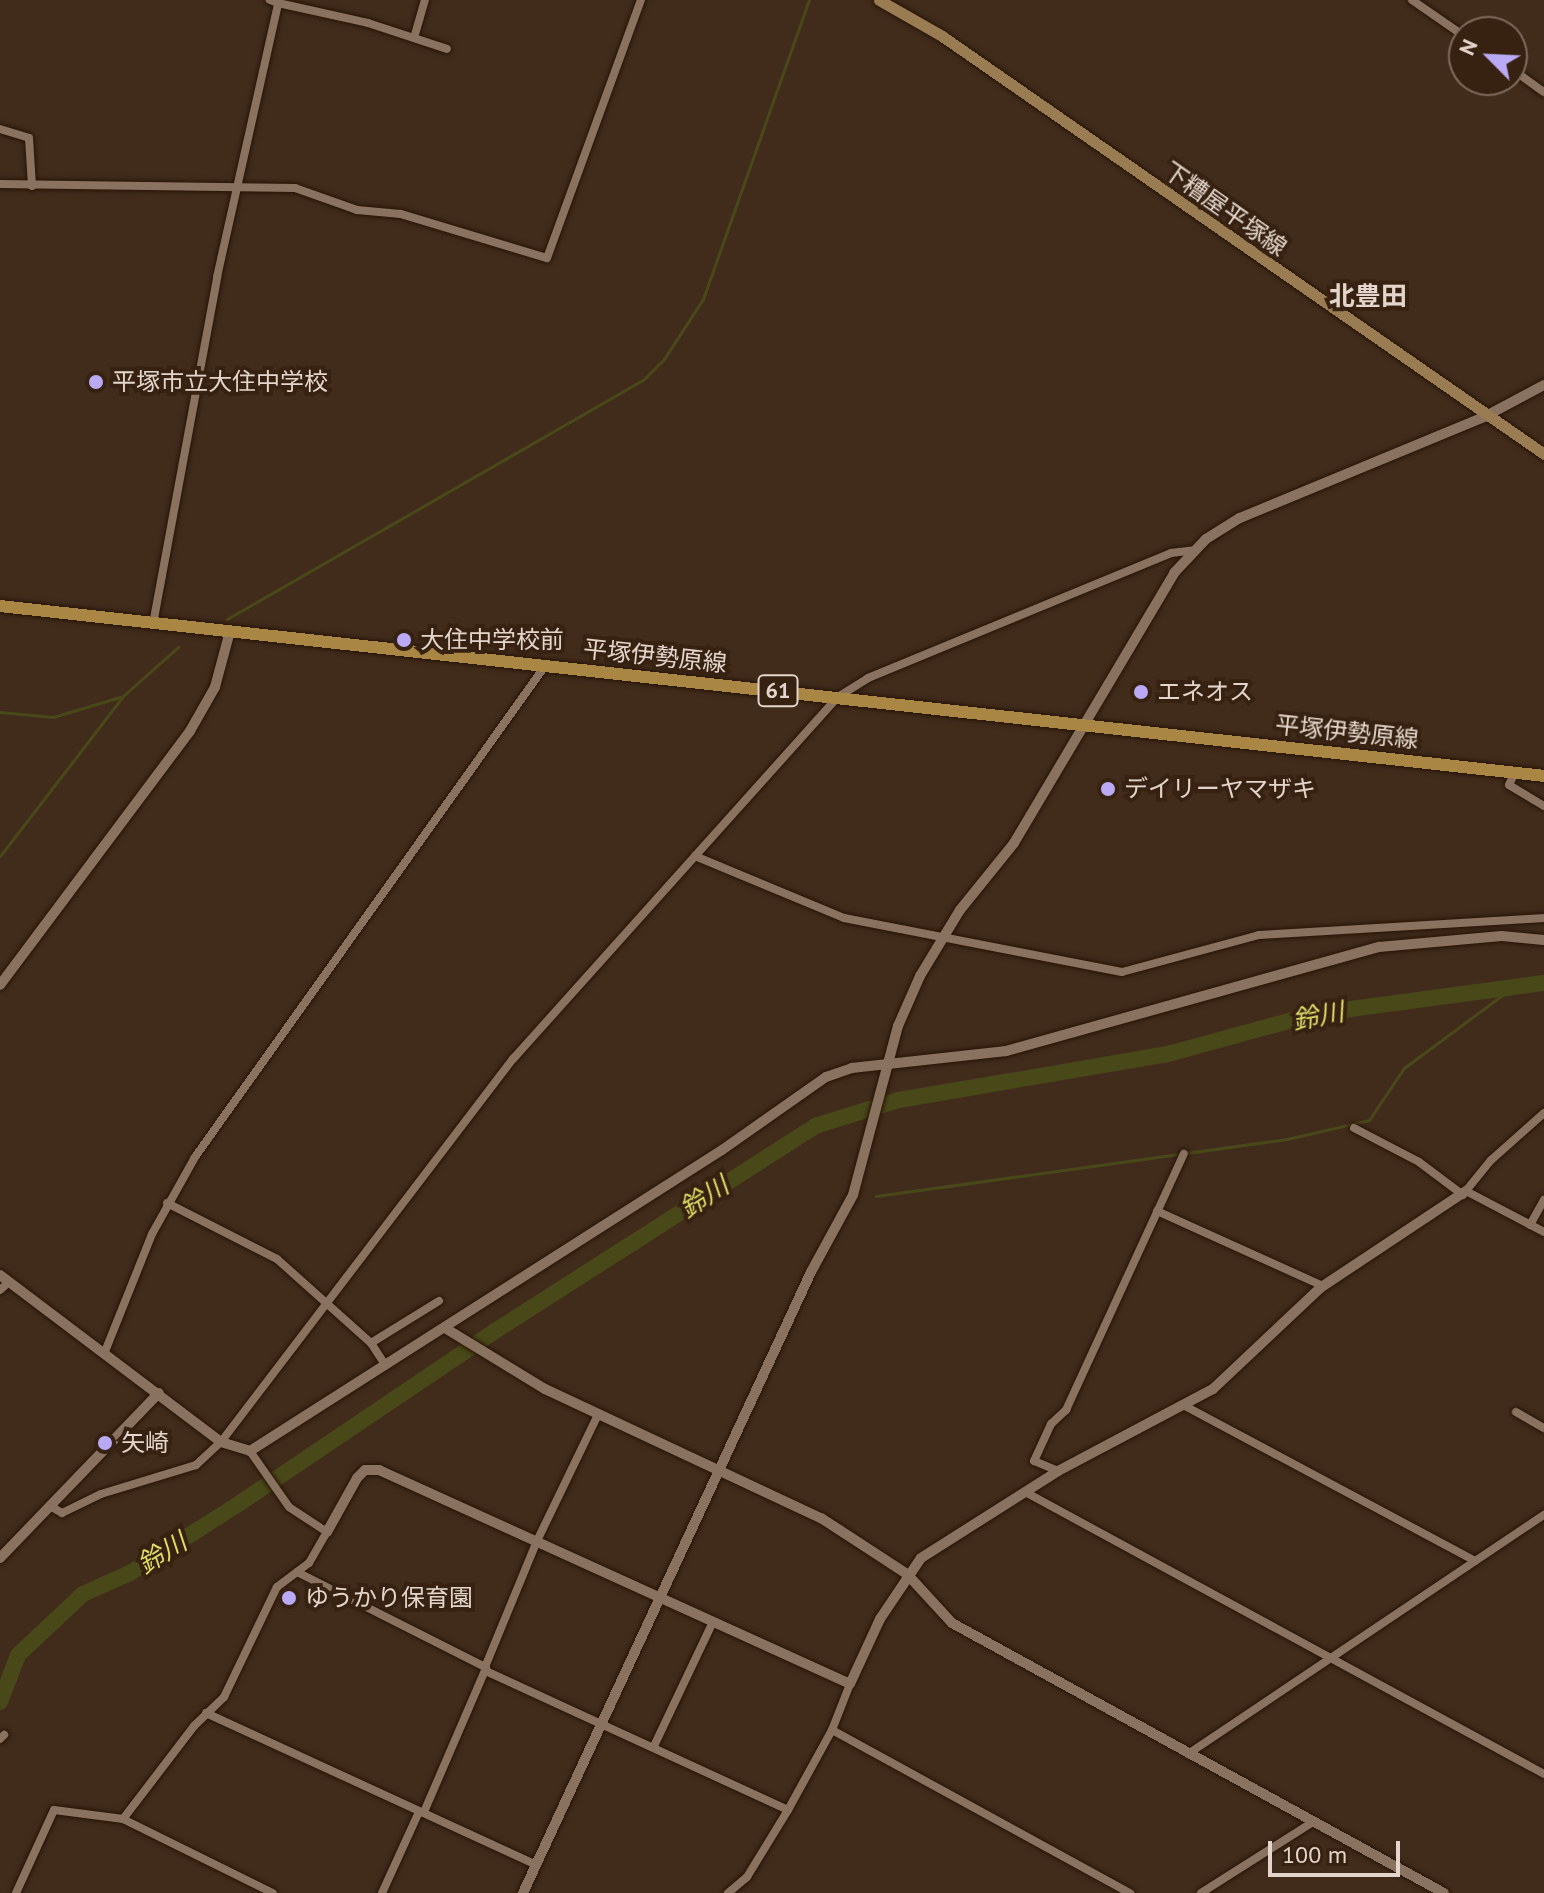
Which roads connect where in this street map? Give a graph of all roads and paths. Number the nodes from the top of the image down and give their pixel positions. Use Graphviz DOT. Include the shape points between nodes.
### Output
graph roads {
  1 [pos="425,0"];
  2 [pos="641,0"];
  3 [pos="879,0"];
  4 [pos="1412,0"];
  5 [pos="274,2"];
  6 [pos="1448,25"];
  7 [pos="414,38"];
  8 [pos="447,49"];
  9 [pos="0,129"];
  10 [pos="0,184"];
  11 [pos="32,186"];
  12 [pos="235,189"];
  13 [pos="1544,385"];
  14 [pos="1484,417"];
  15 [pos="1544,454"];
  16 [pos="1194,550"];
  17 [pos="3,606"];
  18 [pos="153,624"];
  19 [pos="230,631"];
  20 [pos="545,666"];
  21 [pos="838,697"];
  22 [pos="1082,725"];
  23 [pos="1515,772"];
  24 [pos="1544,776"];
  25 [pos="1544,806"];
  26 [pos="695,856"];
  27 [pos="1544,918"];
  28 [pos="941,938"];
  29 [pos="1544,940"];
  30 [pos="0,985"];
  31 [pos="888,1064"];
  32 [pos="1543,1115"];
  33 [pos="1354,1128"];
  34 [pos="1184,1154"];
  35 [pos="1465,1193"];
  36 [pos="1544,1200"];
  37 [pos="167,1203"];
  38 [pos="1157,1211"];
  39 [pos="1530,1225"];
  40 [pos="1544,1232"];
  41 [pos="5,1278"];
  42 [pos="1323,1286"];
  43 [pos="0,1290"];
  44 [pos="326,1300"];
  45 [pos="439,1301"];
  46 [pos="448,1330"];
  47 [pos="371,1343"];
  48 [pos="104,1354"];
  49 [pos="386,1366"];
  50 [pos="159,1393"];
  51 [pos="1185,1406"];
  52 [pos="1516,1412"];
  53 [pos="598,1415"];
  54 [pos="1544,1428"];
  55 [pos="221,1442"];
  56 [pos="250,1451"];
  57 [pos="718,1470"];
  58 [pos="1058,1471"];
  59 [pos="1027,1493"];
  60 [pos="50,1506"];
  61 [pos="1544,1515"];
  62 [pos="327,1532"];
  63 [pos="537,1541"];
  64 [pos="0,1557"];
  65 [pos="1475,1561"];
  66 [pos="297,1572"];
  67 [pos="907,1574"];
  68 [pos="659,1597"];
  69 [pos="713,1622"];
  70 [pos="1329,1657"];
  71 [pos="487,1669"];
  72 [pos="850,1684"];
  73 [pos="206,1713"];
  74 [pos="600,1721"];
  75 [pos="832,1730"];
  76 [pos="654,1746"];
  77 [pos="1188,1754"];
  78 [pos="1544,1774"];
  79 [pos="788,1810"];
  80 [pos="421,1813"];
  81 [pos="123,1819"];
  82 [pos="1313,1822"];
  83 [pos="536,1865"];
  84 [pos="16,1893"];
  85 [pos="273,1893"];
  86 [pos="382,1893"];
  87 [pos="523,1893"];
  88 [pos="728,1893"];
  89 [pos="1130,1893"];
  90 [pos="1201,1893"];
  91 [pos="1444,1893"];
  1 -- 7 [label="street"];
  2 -- 12 [label="street" via="547,258 401,214 357,210 295,188"];
  3 -- 14 [label="main road, 下糟屋平塚線" via="942,36"];
  4 -- 6 [label="street"];
  5 -- 7 [label="street"];
  5 -- 12 [label="street"];
  7 -- 8 [label="street"];
  9 -- 11 [label="street" via="29,138"];
  10 -- 11 [label="street"];
  11 -- 12 [label="street"];
  12 -- 18 [label="street"];
  13 -- 14 [label="street"];
  14 -- 15 [label="main road, 下糟屋平塚線"];
  14 -- 16 [label="street" via="1240,518"];
  16 -- 21 [label="street" via="1130,570 868,678"];
  16 -- 22 [label="street" via="1174,573"];
  17 -- 18 [label="main road, 平塚伊勢原線 / 61"];
  18 -- 19 [label="main road, 平塚伊勢原線 / 61"];
  19 -- 20 [label="main road, 平塚伊勢原線 / 61"];
  19 -- 30 [label="street" via="215,687 190,731"];
  20 -- 21 [label="main road, 平塚伊勢原線 / 61"];
  20 -- 37 [label="street"];
  21 -- 22 [label="main road, 平塚伊勢原線 / 61"];
  21 -- 26 [label="street"];
  22 -- 23 [label="main road, 平塚伊勢原線 / 61"];
  22 -- 28 [label="street" via="1014,843"];
  23 -- 24 [label="main road, 平塚伊勢原線 / 61"];
  23 -- 25 [label="street" via="1509,785"];
  26 -- 28 [label="street" via="844,918"];
  26 -- 44 [label="street" via="513,1059"];
  27 -- 28 [label="street" via="1259,935 1122,972"];
  28 -- 31 [label="street" via="898,1026"];
  29 -- 31 [label="street" via="1487,937 1379,947 1030,1045"];
  31 -- 46 [label="street" via="852,1068 805,1089 722,1150"];
  31 -- 57 [label="street" via="853,1195"];
  32 -- 35 [label="street" via="1491,1160"];
  33 -- 35 [label="street"];
  34 -- 38 [label="street"];
  35 -- 39 [label="street"];
  35 -- 42 [label="street"];
  36 -- 39 [label="street"];
  37 -- 44 [label="street" via="277,1259"];
  37 -- 48 [label="street"];
  38 -- 42 [label="street"];
  38 -- 58 [label="street" via="1066,1410 1051,1424 1034,1461"];
  39 -- 40 [label="street"];
  41 -- 43 [label="street"];
  41 -- 48 [label="street"];
  42 -- 51 [label="street" via="1230,1376"];
  44 -- 47 [label="street"];
  44 -- 55 [label="street"];
  45 -- 47 [label="street"];
  46 -- 49 [label="street"];
  46 -- 53 [label="street"];
  47 -- 49 [label="street"];
  48 -- 50 [label="street"];
  49 -- 56 [label="street"];
  50 -- 55 [label="street"];
  50 -- 60 [label="street"];
  51 -- 58 [label="street"];
  51 -- 65 [label="street"];
  52 -- 54 [label="street"];
  53 -- 57 [label="street"];
  53 -- 63 [label="street"];
  55 -- 56 [label="street"];
  55 -- 60 [label="street" via="196,1465 101,1494 62,1513"];
  56 -- 62 [label="street" via="289,1507"];
  57 -- 67 [label="street" via="821,1518"];
  57 -- 68 [label="street"];
  58 -- 59 [label="street"];
  59 -- 67 [label="street" via="921,1558"];
  59 -- 70 [label="street"];
  60 -- 64 [label="street"];
  61 -- 65 [label="street"];
  62 -- 63 [label="street" via="357,1478 365,1470 379,1470"];
  62 -- 66 [label="street" via="309,1563"];
  63 -- 68 [label="street"];
  63 -- 71 [label="street"];
  65 -- 70 [label="street"];
  66 -- 71 [label="street"];
  66 -- 73 [label="street" via="277,1587 224,1697"];
  67 -- 72 [label="street"];
  67 -- 77 [label="street" via="952,1623"];
  68 -- 69 [label="street"];
  68 -- 74 [label="street"];
  69 -- 72 [label="street"];
  69 -- 76 [label="street"];
  70 -- 77 [label="street"];
  70 -- 78 [label="street"];
  71 -- 74 [label="street"];
  71 -- 80 [label="street"];
  72 -- 75 [label="street"];
  73 -- 80 [label="street"];
  73 -- 81 [label="street"];
  74 -- 76 [label="street"];
  74 -- 83 [label="street"];
  75 -- 79 [label="street"];
  75 -- 89 [label="street"];
  76 -- 79 [label="street"];
  77 -- 82 [label="street"];
  79 -- 88 [label="street" via="747,1877"];
  80 -- 83 [label="street"];
  80 -- 86 [label="street"];
  81 -- 84 [label="street" via="54,1810"];
  81 -- 85 [label="street"];
  82 -- 90 [label="street"];
  82 -- 91 [label="street"];
  83 -- 87 [label="street"];
}
